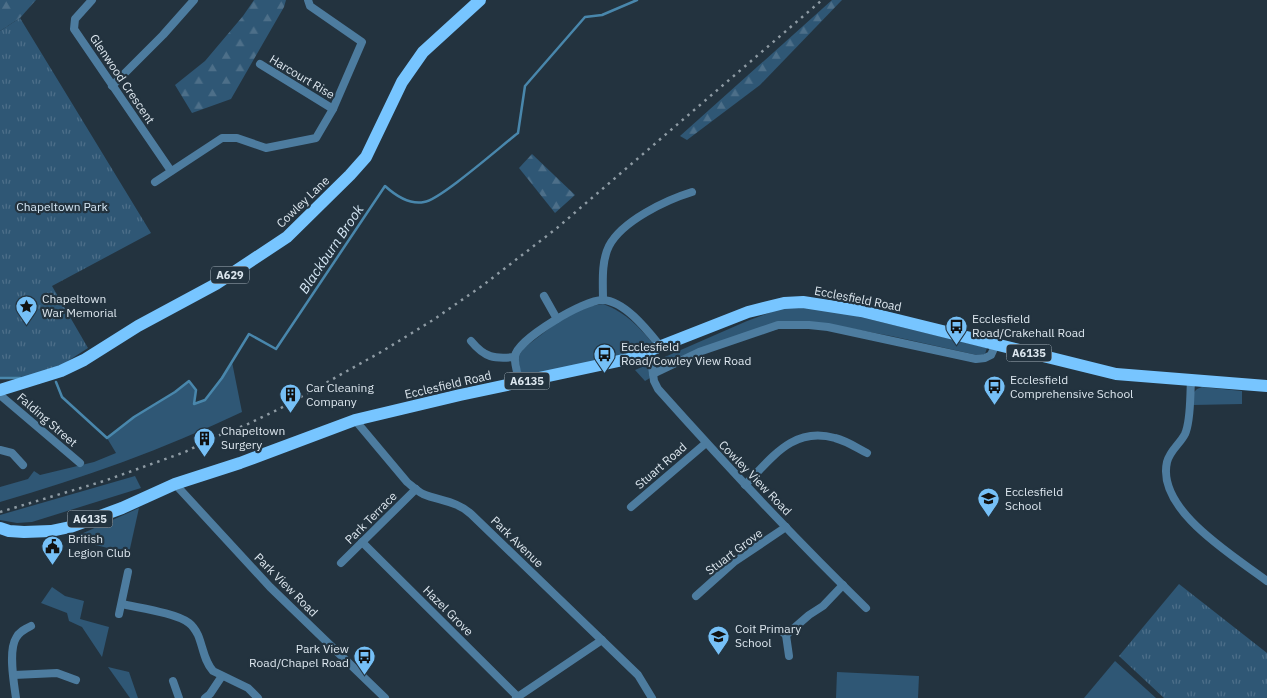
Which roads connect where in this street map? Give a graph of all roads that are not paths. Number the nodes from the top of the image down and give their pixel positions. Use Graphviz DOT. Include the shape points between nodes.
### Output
graph roads {
  1 [pos="92,0"];
  2 [pos="194,0"];
  3 [pos="308,0"];
  4 [pos="480,0"];
  5 [pos="260,64"];
  6 [pos="112,86"];
  7 [pos="333,109"];
  8 [pos="171,171"];
  9 [pos="156,182"];
  10 [pos="692,192"];
  11 [pos="544,294"];
  12 [pos="603,300"];
  13 [pos="557,319"];
  14 [pos="471,341"];
  15 [pos="996,344"];
  16 [pos="656,349"];
  17 [pos="515,357"];
  18 [pos="653,374"];
  19 [pos="1191,381"];
  20 [pos="520,383"];
  21 [pos="1267,386"];
  22 [pos="0,390"];
  23 [pos="0,395"];
  24 [pos="355,420"];
  25 [pos="706,443"];
  26 [pos="0,450"];
  27 [pos="867,453"];
  28 [pos="80,463"];
  29 [pos="23,465"];
  30 [pos="175,484"];
  31 [pos="745,484"];
  32 [pos="416,489"];
  33 [pos="631,507"];
  34 [pos="786,527"];
  35 [pos="0,528"];
  36 [pos="362,542"];
  37 [pos="341,563"];
  38 [pos="128,572"];
  39 [pos="1267,581"];
  40 [pos="843,585"];
  41 [pos="696,596"];
  42 [pos="122,604"];
  43 [pos="866,608"];
  44 [pos="119,614"];
  45 [pos="31,626"];
  46 [pos="779,629"];
  47 [pos="786,635"];
  48 [pos="602,640"];
  49 [pos="789,656"];
  50 [pos="14,674"];
  51 [pos="222,676"];
  52 [pos="76,680"];
  53 [pos="173,681"];
  54 [pos="517,697"];
  55 [pos="16,698"];
  56 [pos="179,698"];
  57 [pos="205,698"];
  58 [pos="258,698"];
  59 [pos="385,698"];
  60 [pos="652,698"];
  1 -- 6 [label="street, Glenwood Crescent" via="76,19 74,29"];
  2 -- 6 [label="street"];
  3 -- 7 [label="street" via="310,6 362,42"];
  4 -- 22 [label="main road, Cowley Lane / A629" via="423,52 402,82 366,157 287,237 216,284 138,326 84,360 61,371"];
  5 -- 7 [label="street, Harcourt Rise"];
  6 -- 8 [label="street, Glenwood Crescent"];
  7 -- 8 [label="street" via="316,138 266,148 237,138 222,138"];
  8 -- 9 [label="street"];
  10 -- 12 [label="street" via="651,210 624,228 609,246 604,262"];
  11 -- 13 [label="street"];
  12 -- 13 [label="street" via="584,304"];
  12 -- 16 [label="street" via="621,306 642,324"];
  13 -- 17 [label="street" via="521,346"];
  14 -- 17 [label="street" via="479,351 494,358"];
  15 -- 16 [label="main road, Ecclesfield Road / A6135" via="861,311 802,302 748,312"];
  15 -- 18 [label="street" via="991,356 976,359 828,327 778,325 699,352"];
  15 -- 19 [label="main road, Ecclesfield Road / A6135" via="1116,374"];
  16 -- 18 [label="street, Cowley View Road"];
  16 -- 20 [label="main road, Ecclesfield Road / A6135" via="628,359"];
  17 -- 20 [label="street"];
  18 -- 25 [label="street, Cowley View Road" via="658,389"];
  19 -- 21 [label="main road, A6135"];
  19 -- 39 [label="street" via="1185,433 1168,455 1167,485 1182,513"];
  20 -- 24 [label="main road, Ecclesfield Road / A6135"];
  23 -- 28 [label="street, Falding Street"];
  24 -- 30 [label="main road, Ecclesfield Road / A6135"];
  24 -- 32 [label="street, Park Avenue"];
  25 -- 31 [label="street, Cowley View Road"];
  25 -- 33 [label="street, Stuart Road"];
  26 -- 29 [label="street" via="12,453"];
  27 -- 31 [label="street" via="834,437 805,436 782,448"];
  30 -- 35 [label="main road, Ecclesfield Road / A6135" via="70,527 24,532"];
  30 -- 59 [label="street, Park View Road" via="270,587"];
  31 -- 34 [label="street, Cowley View Road"];
  32 -- 36 [label="street, Park Terrace"];
  32 -- 48 [label="street, Park Avenue" via="464,507"];
  34 -- 40 [label="street, Cowley View Road"];
  34 -- 41 [label="street, Stuart Grove" via="734,562"];
  36 -- 37 [label="street, Park Terrace"];
  36 -- 54 [label="street, Hazel Grove"];
  38 -- 42 [label="street"];
  40 -- 43 [label="street, Cowley View Road"];
  40 -- 47 [label="street" via="823,606"];
  42 -- 44 [label="street"];
  42 -- 51 [label="street" via="188,622 198,635 209,666"];
  45 -- 50 [label="street" via="14,642"];
  46 -- 47 [label="street"];
  47 -- 49 [label="street"];
  48 -- 54 [label="street"];
  48 -- 60 [label="street, Park Avenue" via="638,675"];
  50 -- 52 [label="street" via="57,673"];
  50 -- 55 [label="street"];
  51 -- 57 [label="street"];
  51 -- 58 [label="street" via="248,688"];
  53 -- 56 [label="street"];
}
